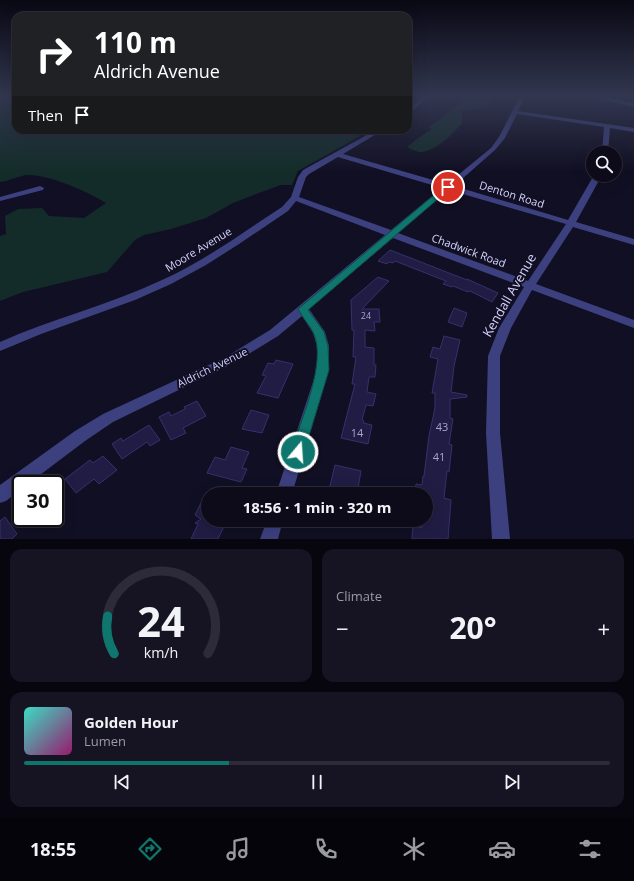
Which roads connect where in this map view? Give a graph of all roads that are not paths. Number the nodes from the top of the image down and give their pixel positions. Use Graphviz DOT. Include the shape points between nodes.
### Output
graph roads {
  1 [pos="510,121"];
  2 [pos="575,121"];
  3 [pos="607,126"];
  4 [pos="634,130"];
  5 [pos="373,134"];
  6 [pos="606,146"];
  7 [pos="337,154"];
  8 [pos="594,182"];
  9 [pos="448,187"];
  10 [pos="40,188"];
  11 [pos="295,198"];
  12 [pos="0,199"];
  13 [pos="571,223"];
  14 [pos="392,234"];
  15 [pos="634,242"];
  16 [pos="530,285"];
  17 [pos="303,309"];
  18 [pos="634,324"];
  19 [pos="0,347"];
  20 [pos="286,487"];
  21 [pos="0,495"];
  22 [pos="273,527"];
  23 [pos="269,539"];
  24 [pos="501,539"];
  1 -- 9 [label="street, Aldrich Avenue" via="502,138 493,148"];
  2 -- 3 [label="street"];
  3 -- 4 [label="street"];
  3 -- 6 [label="street"];
  5 -- 7 [label="street, Moore Avenue"];
  7 -- 9 [label="street, Denton Road"];
  7 -- 11 [label="street, Moore Avenue" via="302,176"];
  8 -- 13 [label="street, Kendall Avenue"];
  9 -- 13 [label="street, Denton Road"];
  9 -- 14 [label="street, Aldrich Avenue"];
  10 -- 12 [label="street"];
  11 -- 14 [label="street, Chadwick Road"];
  11 -- 19 [label="street, Moore Avenue" via="285,209 181,275 150,290"];
  13 -- 15 [label="street, Denton Road"];
  13 -- 16 [label="street, Kendall Avenue"];
  14 -- 16 [label="street, Chadwick Road"];
  14 -- 17 [label="street, Aldrich Avenue"];
  16 -- 18 [label="street, Chadwick Road"];
  16 -- 24 [label="street, Kendall Avenue" via="505,328 494,356 493,433"];
  17 -- 20 [label="street" via="319,332 323,346 323,370"];
  17 -- 21 [label="street, Aldrich Avenue" via="274,333 230,360 108,418"];
  22 -- 23 [label="street"];
}
